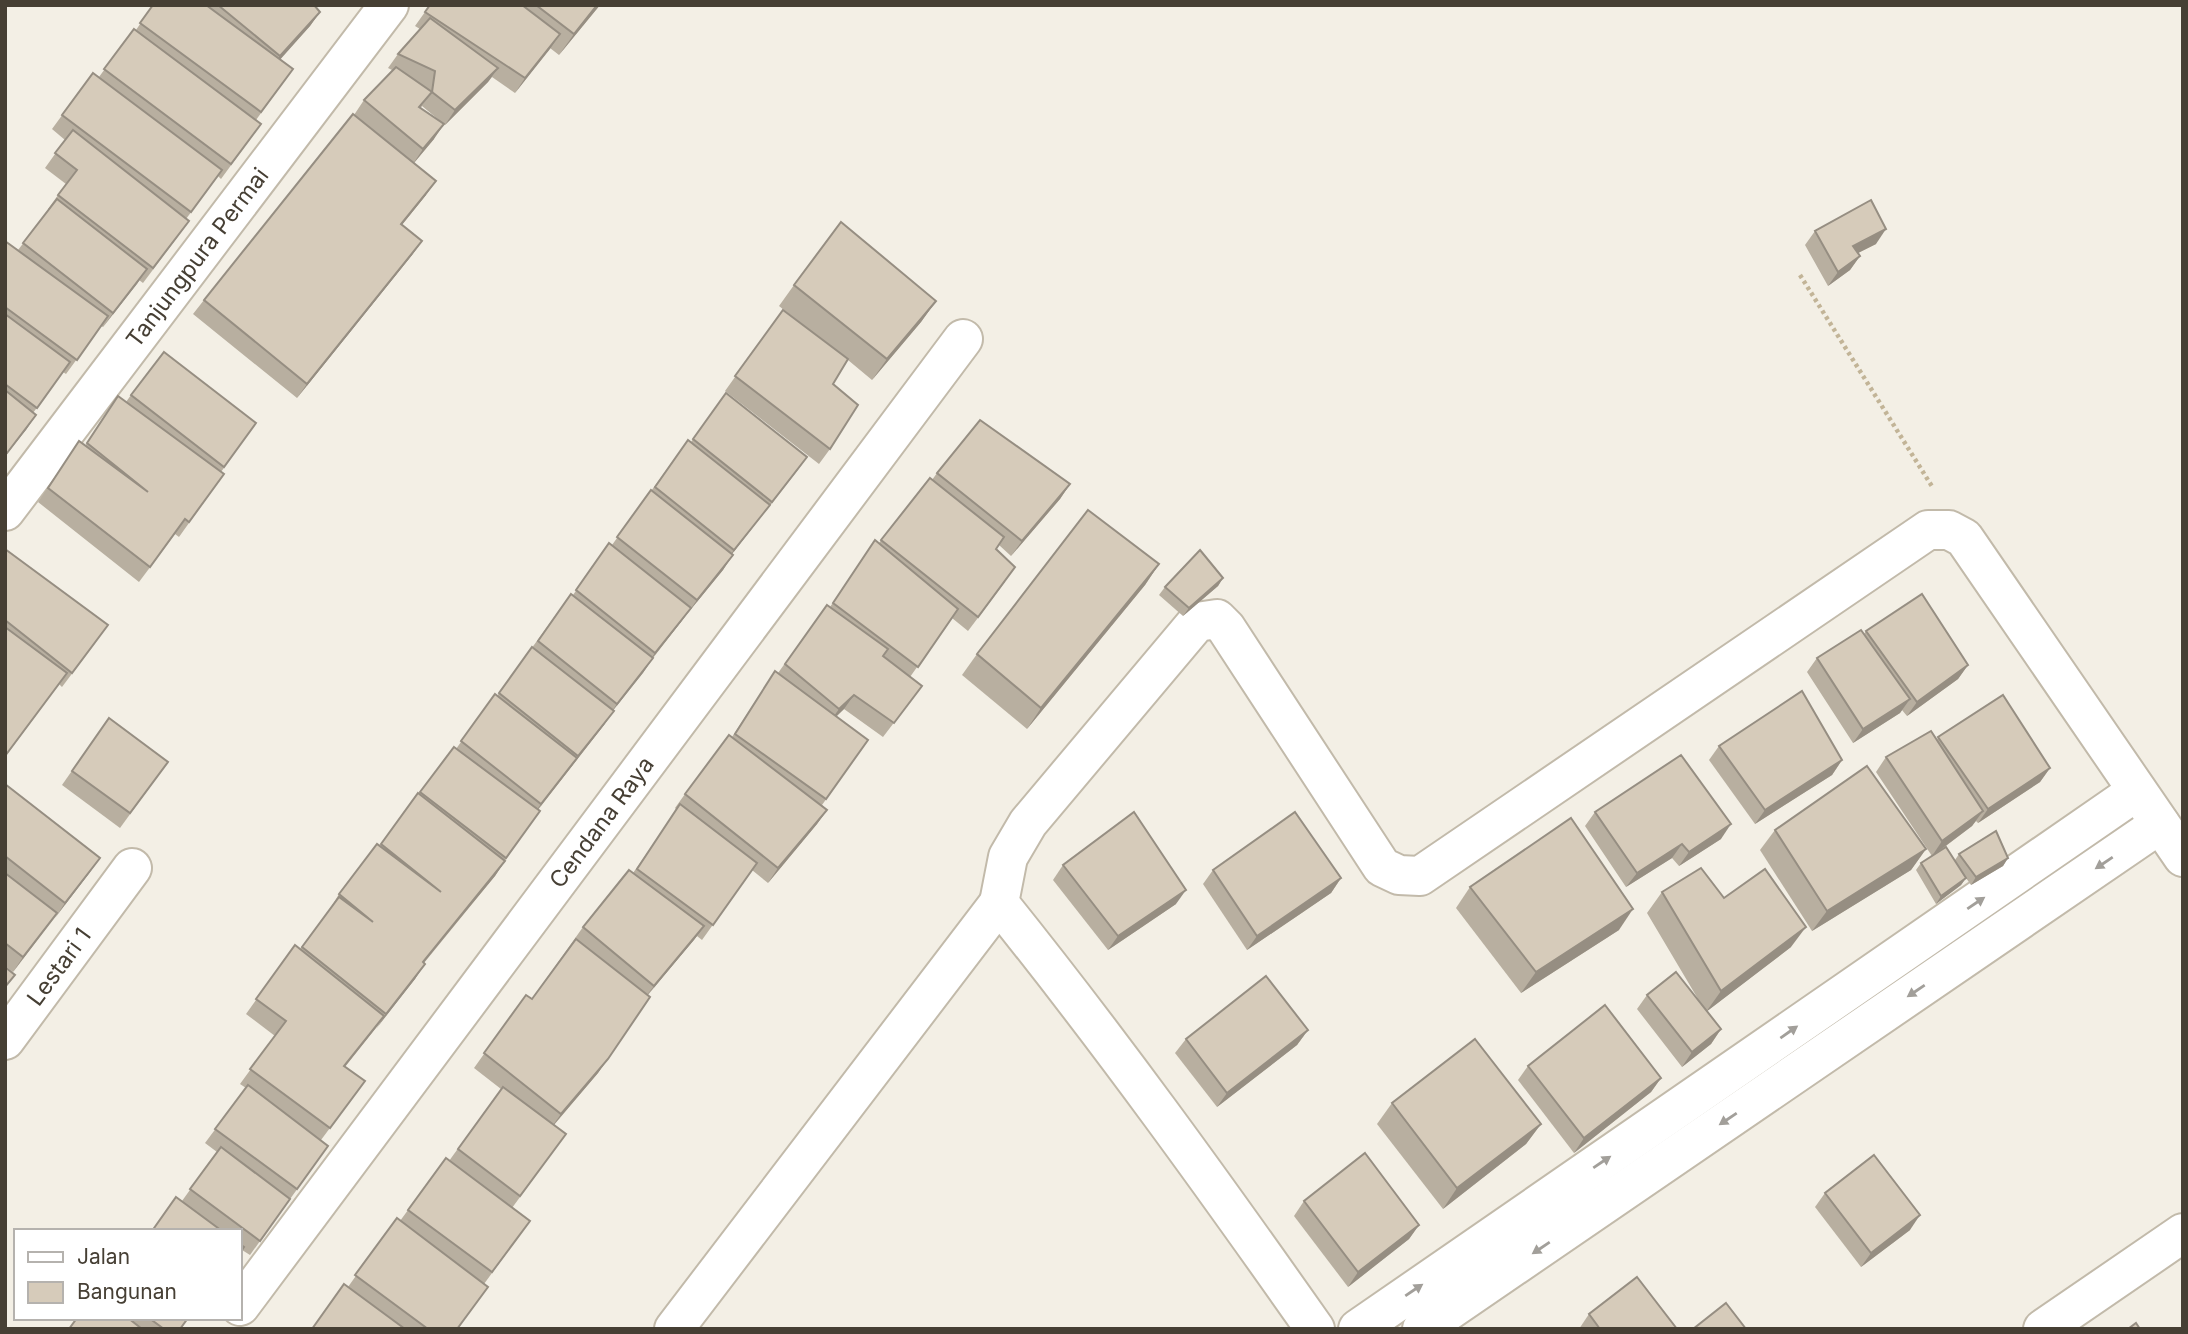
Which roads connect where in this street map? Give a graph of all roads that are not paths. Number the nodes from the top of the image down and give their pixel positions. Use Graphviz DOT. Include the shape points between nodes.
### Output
graph roads {
  1 [pos="390,5"];
  2 [pos="963,339"];
  3 [pos="5,511"];
  4 [pos="2137,791"];
  5 [pos="2160,824"];
  6 [pos="2183,857"];
  7 [pos="2015,876"];
  8 [pos="123,880"];
  9 [pos="999,903"];
  10 [pos="2036,909"];
  11 [pos="5,1040"];
  12 [pos="2183,1233"];
  13 [pos="242,1303"];
  14 [pos="674,1329"];
  15 [pos="1315,1329"];
  16 [pos="1358,1329"];
  17 [pos="1422,1329"];
  18 [pos="2043,1329"];
  1 -- 3 [label="street, Tanjungpura Permai"];
  2 -- 13 [label="street, Cendana Raya"];
  4 -- 5 [label="street"];
  4 -- 7 [label="street"];
  4 -- 9 [label="street" via="1964,538 1948,530 1928,530 1420,876 1399,875 1382,867 1226,628 1217,619 1196,622 1028,823 1008,857"];
  5 -- 6 [label="street"];
  5 -- 10 [label="street, one-way"];
  7 -- 10 [label="street"];
  16 -- 7 [label="street, one-way"];
  8 -- 11 [label="street, Lestari 1"];
  9 -- 14 [label="street"];
  9 -- 15 [label="street" via="1164,1117"];
  10 -- 17 [label="street, one-way"];
  12 -- 18 [label="street"];
}
